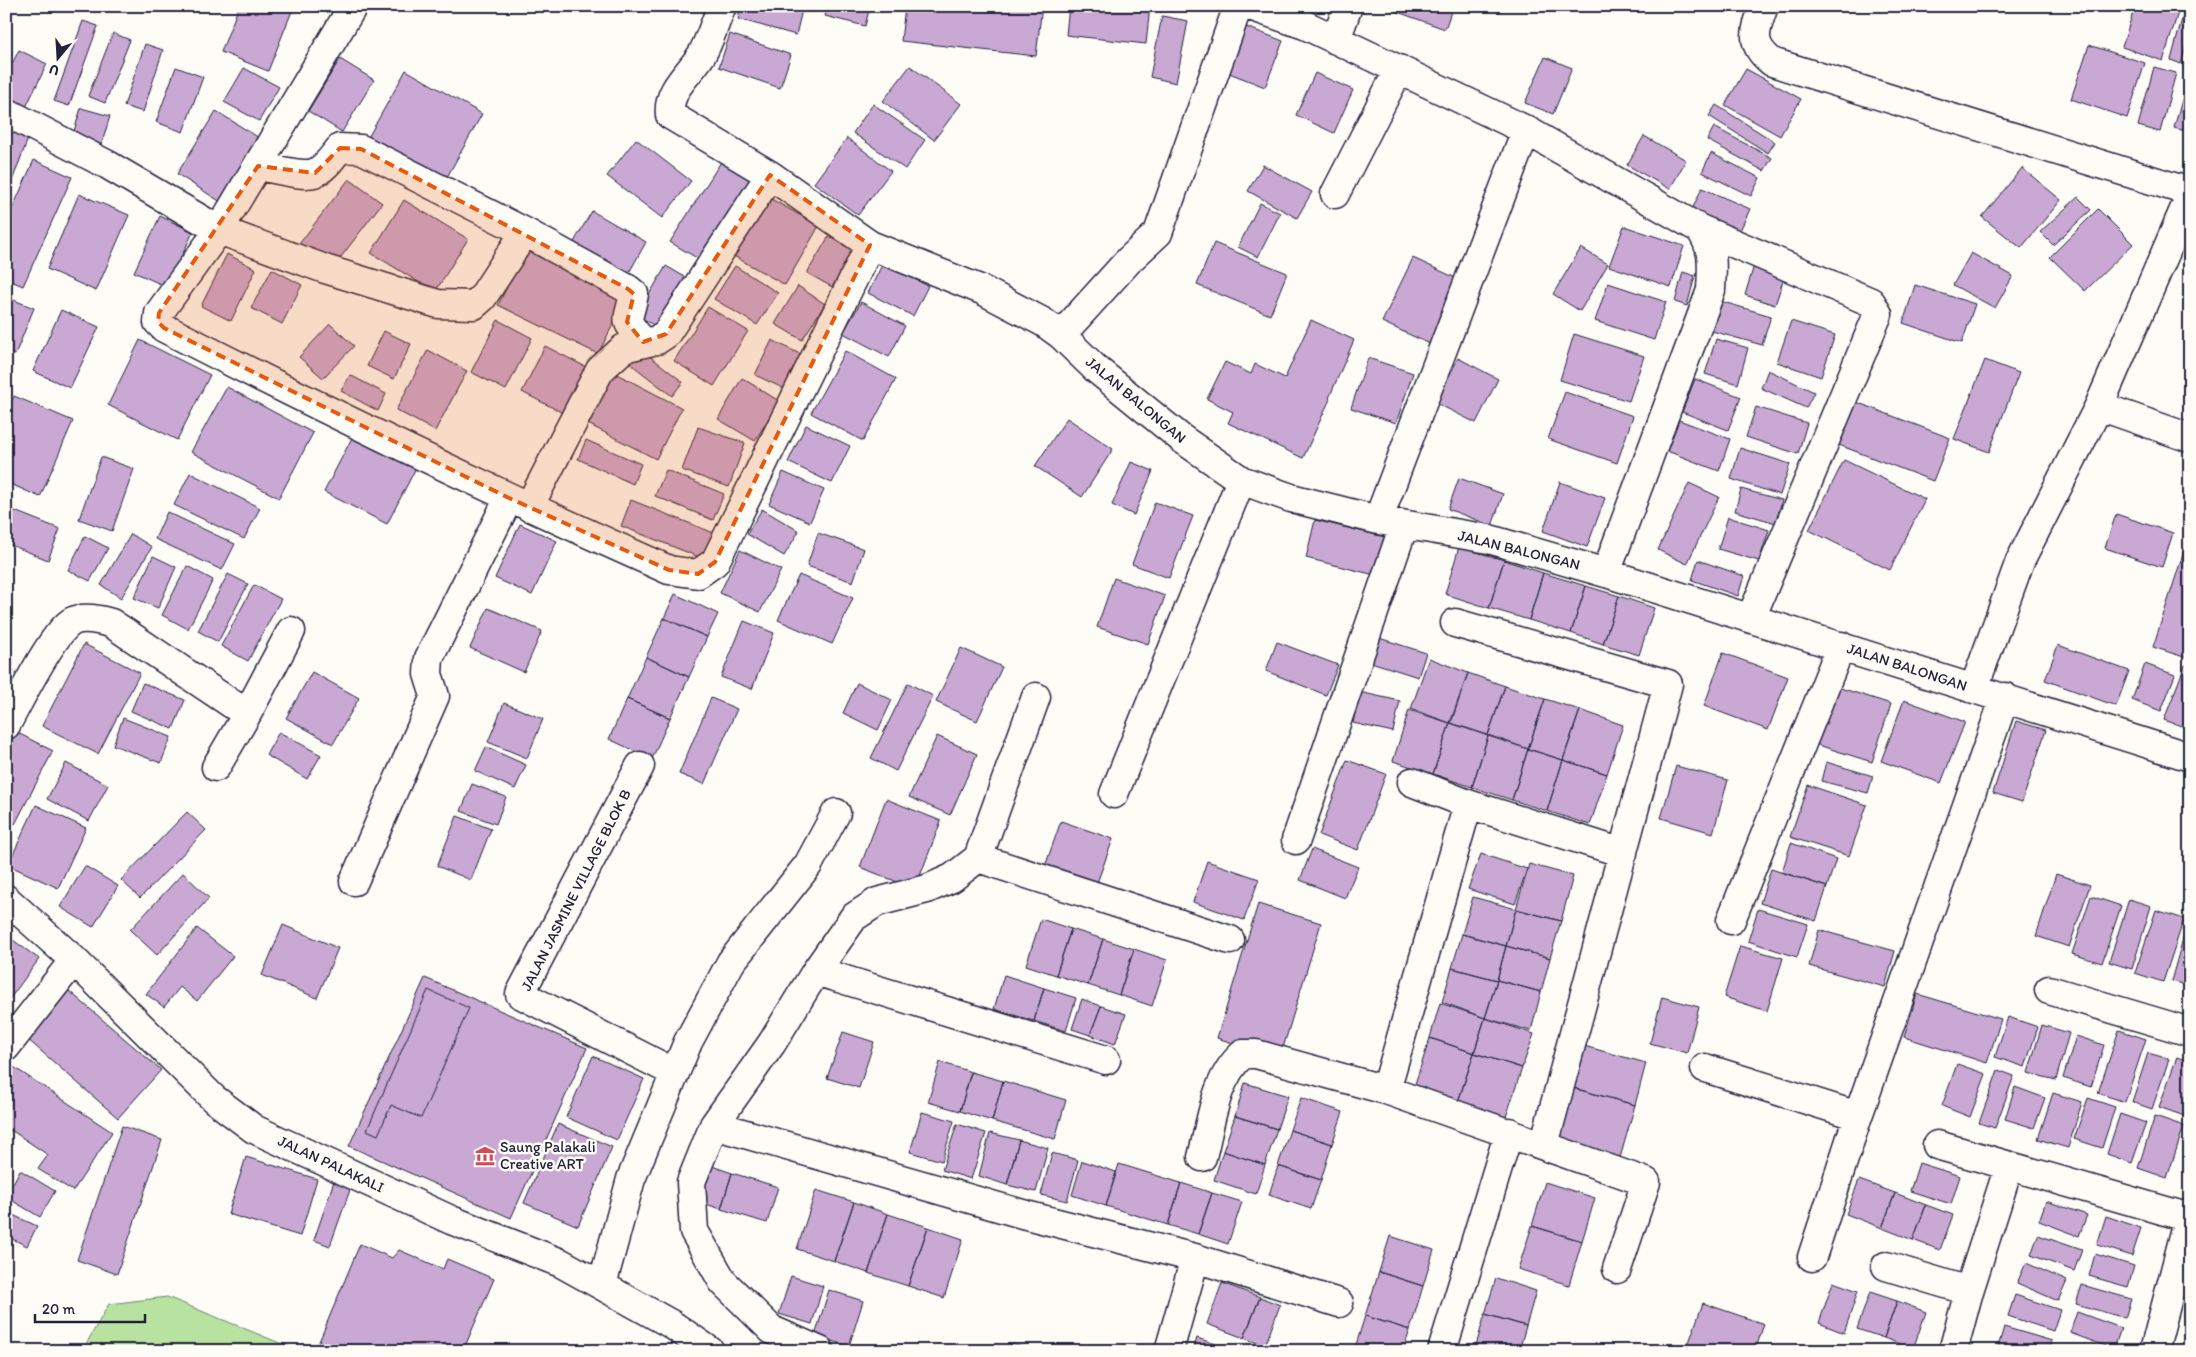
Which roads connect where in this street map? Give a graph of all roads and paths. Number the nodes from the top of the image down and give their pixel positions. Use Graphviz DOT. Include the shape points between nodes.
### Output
graph roads {
  1 [pos="353,6"];
  2 [pos="722,6"];
  3 [pos="1238,6"];
  4 [pos="1250,6"];
  5 [pos="1348,6"];
  6 [pos="1764,6"];
  7 [pos="1336,40"];
  8 [pos="1399,69"];
  9 [pos="6,112"];
  10 [pos="1526,130"];
  11 [pos="258,166"];
  12 [pos="770,175"];
  13 [pos="2190,192"];
  14 [pos="1335,194"];
  15 [pos="2190,196"];
  16 [pos="1700,229"];
  17 [pos="219,230"];
  18 [pos="525,232"];
  19 [pos="870,245"];
  20 [pos="1061,335"];
  21 [pos="643,342"];
  22 [pos="2099,406"];
  23 [pos="2190,438"];
  24 [pos="1241,480"];
  25 [pos="519,503"];
  26 [pos="1391,522"];
  27 [pos="1606,573"];
  28 [pos="1751,618"];
  29 [pos="1455,623"];
  30 [pos="291,631"];
  31 [pos="1841,646"];
  32 [pos="1974,688"];
  33 [pos="1036,697"];
  34 [pos="2005,698"];
  35 [pos="247,714"];
  36 [pos="6,725"];
  37 [pos="2190,756"];
  38 [pos="640,766"];
  39 [pos="216,767"];
  40 [pos="1412,782"];
  41 [pos="1114,794"];
  42 [pos="1468,804"];
  43 [pos="836,813"];
  44 [pos="1296,840"];
  45 [pos="1623,853"];
  46 [pos="978,858"];
  47 [pos="354,881"];
  48 [pos="7,902"];
  49 [pos="1731,920"];
  50 [pos="1230,940"];
  51 [pos="74,960"];
  52 [pos="816,971"];
  53 [pos="2049,990"];
  54 [pos="2190,1032"];
  55 [pos="6,1048"];
  56 [pos="1106,1060"];
  57 [pos="1705,1068"];
  58 [pos="675,1073"];
  59 [pos="1386,1090"];
  60 [pos="1858,1116"];
  61 [pos="714,1125"];
  62 [pos="1508,1132"];
  63 [pos="1544,1144"];
  64 [pos="1937,1146"];
  65 [pos="1202,1157"];
  66 [pos="2009,1166"];
  67 [pos="2189,1216"];
  68 [pos="1812,1257"];
  69 [pos="1195,1258"];
  70 [pos="1886,1266"];
  71 [pos="1617,1269"];
  72 [pos="602,1285"];
  73 [pos="1968,1291"];
  74 [pos="1339,1303"];
  75 [pos="710,1351"];
  76 [pos="820,1351"];
  77 [pos="1169,1351"];
  78 [pos="1442,1351"];
  79 [pos="1953,1351"];
  80 [pos="2154,1351"];
  1 -- 11 [label="street"];
  2 -- 12 [label="street, JALAN BALONGAN" via="702,54 673,93 670,115"];
  3 -- 20 [label="street" via="1158,234 1129,260"];
  4 -- 7 [label="street" via="1305,25"];
  5 -- 7 [label="street"];
  6 -- 13 [label="street" via="1756,44 1772,62"];
  7 -- 8 [label="street"];
  8 -- 10 [label="street"];
  8 -- 14 [label="street"];
  9 -- 17 [label="street" via="108,165"];
  10 -- 16 [label="street"];
  10 -- 26 [label="street"];
  11 -- 17 [label="street"];
  11 -- 18 [label="street" via="315,173 340,148 361,149"];
  12 -- 19 [label="street, JALAN BALONGAN"];
  12 -- 21 [label="street" via="666,334 657,340"];
  15 -- 22 [label="street"];
  16 -- 27 [label="street" via="1713,254 1711,290"];
  16 -- 28 [label="street" via="1871,302 1878,314"];
  17 -- 18 [label="street" via="325,269 438,304 462,306 474,305 482,298"];
  17 -- 25 [label="street" via="159,313 158,322 164,328"];
  18 -- 21 [label="street" via="634,294 627,322"];
  19 -- 20 [label="street, JALAN BALONGAN" via="982,290"];
  19 -- 25 [label="street" via="715,562 698,574 669,570"];
  20 -- 24 [label="street, JALAN BALONGAN" via="1146,410"];
  21 -- 25 [label="street" via="624,348 600,370"];
  22 -- 23 [label="street"];
  22 -- 32 [label="street" via="2020,561"];
  24 -- 26 [label="street, JALAN BALONGAN" via="1291,498"];
  24 -- 41 [label="street"];
  25 -- 47 [label="street" via="429,658 428,674 435,696"];
  26 -- 27 [label="street, JALAN BALONGAN" via="1488,539"];
  26 -- 44 [label="street"];
  27 -- 28 [label="street, JALAN BALONGAN"];
  28 -- 31 [label="street, JALAN BALONGAN"];
  29 -- 45 [label="street" via="1668,684"];
  30 -- 35 [label="street"];
  31 -- 32 [label="street, JALAN BALONGAN"];
  31 -- 49 [label="street"];
  32 -- 34 [label="street, JALAN BALONGAN"];
  33 -- 46 [label="street"];
  34 -- 37 [label="street, JALAN BALONGAN"];
  34 -- 60 [label="street"];
  35 -- 36 [label="street" via="111,623 96,619 74,621 55,640"];
  35 -- 39 [label="street"];
  38 -- 58 [label="street, JALAN JASMINE VILLAGE BLOK B" via="520,994"];
  40 -- 42 [label="street"];
  42 -- 45 [label="street"];
  42 -- 59 [label="street"];
  43 -- 58 [label="street" via="808,865 731,962"];
  45 -- 63 [label="street"];
  46 -- 50 [label="street"];
  46 -- 52 [label="street" via="952,878 927,889 877,902 854,916"];
  48 -- 51 [label="street, JALAN PALAKALI"];
  51 -- 55 [label="street"];
  51 -- 72 [label="street, JALAN PALAKALI" via="214,1099 254,1128 451,1220 561,1263"];
  52 -- 56 [label="street"];
  52 -- 61 [label="street" via="772,1043"];
  53 -- 54 [label="street"];
  57 -- 60 [label="street"];
  58 -- 72 [label="street" via="631,1179"];
  59 -- 62 [label="street"];
  59 -- 65 [label="street" via="1256,1054 1243,1054 1234,1061 1223,1079"];
  60 -- 68 [label="street"];
  61 -- 69 [label="street" via="1026,1215"];
  61 -- 76 [label="street" via="691,1182 694,1231 723,1282 772,1330"];
  62 -- 63 [label="street"];
  62 -- 78 [label="street"];
  63 -- 71 [label="street" via="1646,1182"];
  64 -- 66 [label="street"];
  66 -- 67 [label="street"];
  66 -- 73 [label="street"];
  67 -- 80 [label="street"];
  69 -- 74 [label="street"];
  69 -- 77 [label="street"];
  70 -- 73 [label="street"];
  72 -- 75 [label="street, JALAN PALAKALI" via="671,1324"];
  73 -- 79 [label="street"];
}
